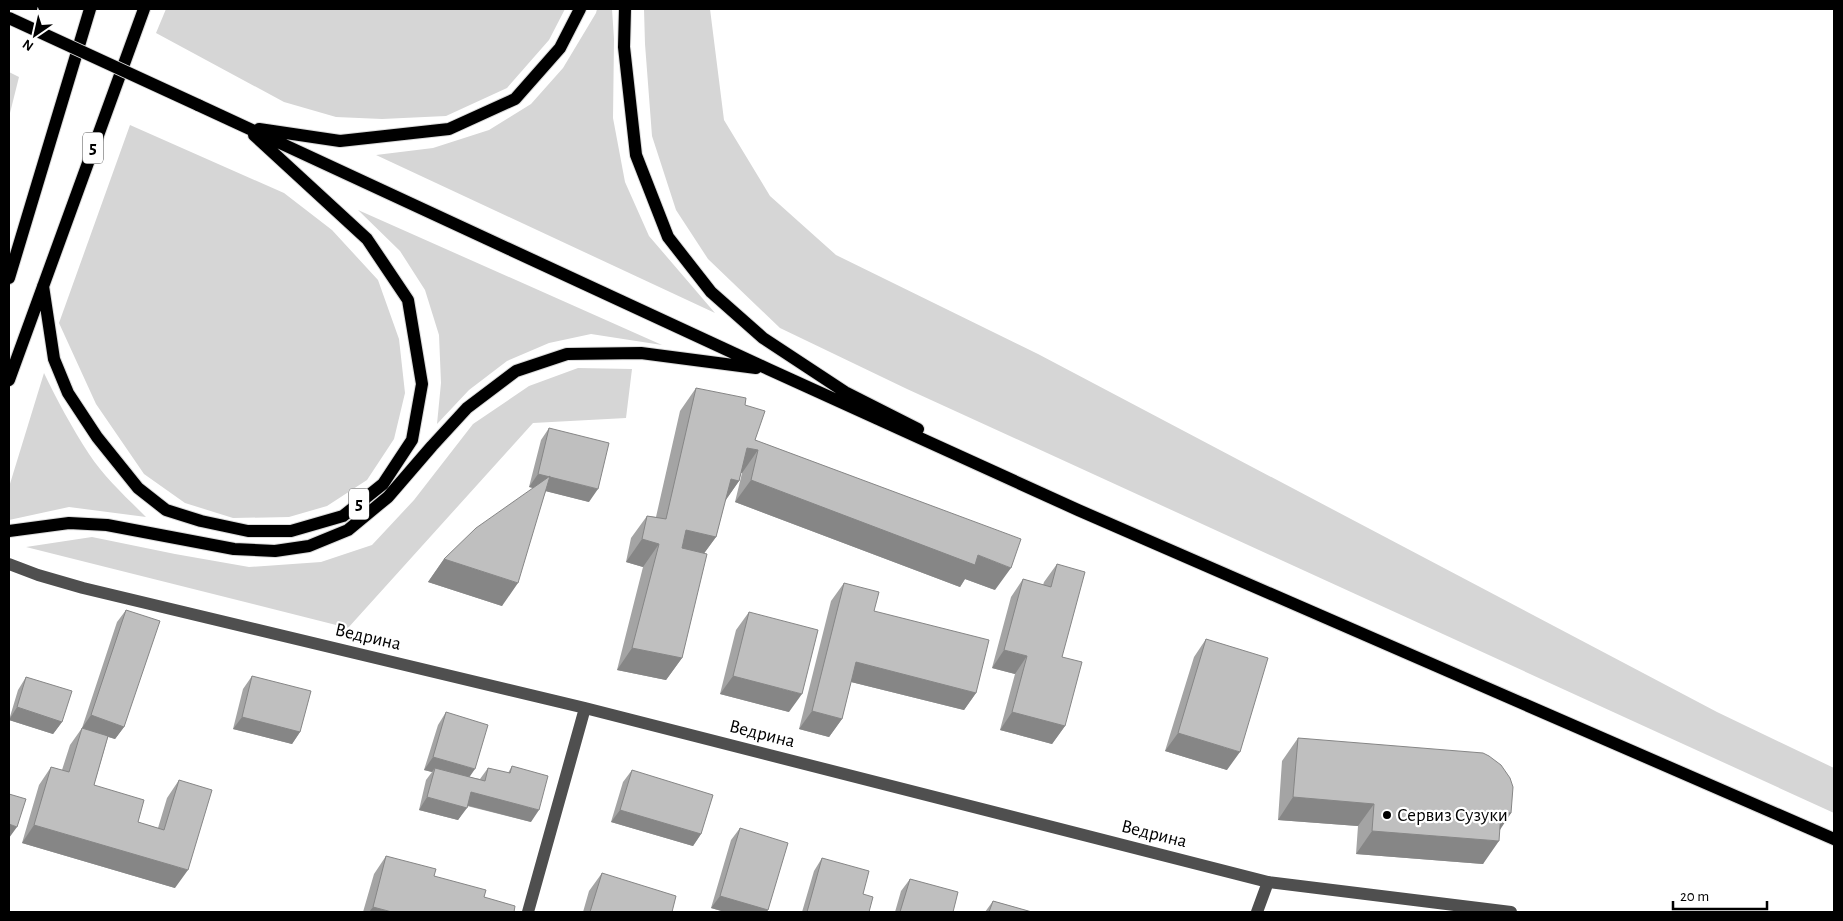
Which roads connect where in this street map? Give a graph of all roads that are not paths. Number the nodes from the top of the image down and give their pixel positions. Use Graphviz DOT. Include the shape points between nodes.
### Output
graph roads {
  1 [pos="90,9"];
  2 [pos="144,9"];
  3 [pos="580,9"];
  4 [pos="625,9"];
  5 [pos="9,18"];
  6 [pos="244,126"];
  7 [pos="9,278"];
  8 [pos="43,286"];
  9 [pos="768,369"];
  10 [pos="9,380"];
  11 [pos="1078,510"];
  12 [pos="9,531"];
  13 [pos="9,564"];
  14 [pos="585,708"];
  15 [pos="1834,839"];
  16 [pos="1268,882"];
  17 [pos="528,912"];
  18 [pos="1257,912"];
  19 [pos="1511,912"];
  1 -- 7 [label="main road"];
  2 -- 8 [label="main road, 5"];
  3 -- 6 [label="main road" via="560,48 515,99 449,129 340,141"];
  4 -- 11 [label="main road" via="624,47 636,155 668,237 711,292 763,338 845,392"];
  5 -- 6 [label="main road, 5, bridge"];
  6 -- 8 [label="main road, 5" via="367,240 408,300 422,384 412,440 383,484 343,516 291,531 248,531 166,510 138,488 68,394 54,359"];
  6 -- 9 [label="main road"];
  8 -- 10 [label="main road"];
  9 -- 11 [label="main road"];
  9 -- 12 [label="main road" via="623,353 567,354 516,371 467,408 388,497 348,530 310,546 275,551 234,549 107,525 69,523"];
  11 -- 15 [label="main road"];
  13 -- 14 [label="street, Ведрина" via="83,588"];
  14 -- 16 [label="street, Ведрина"];
  14 -- 17 [label="street"];
  16 -- 18 [label="street"];
  16 -- 19 [label="street, Ведрина"];
}
